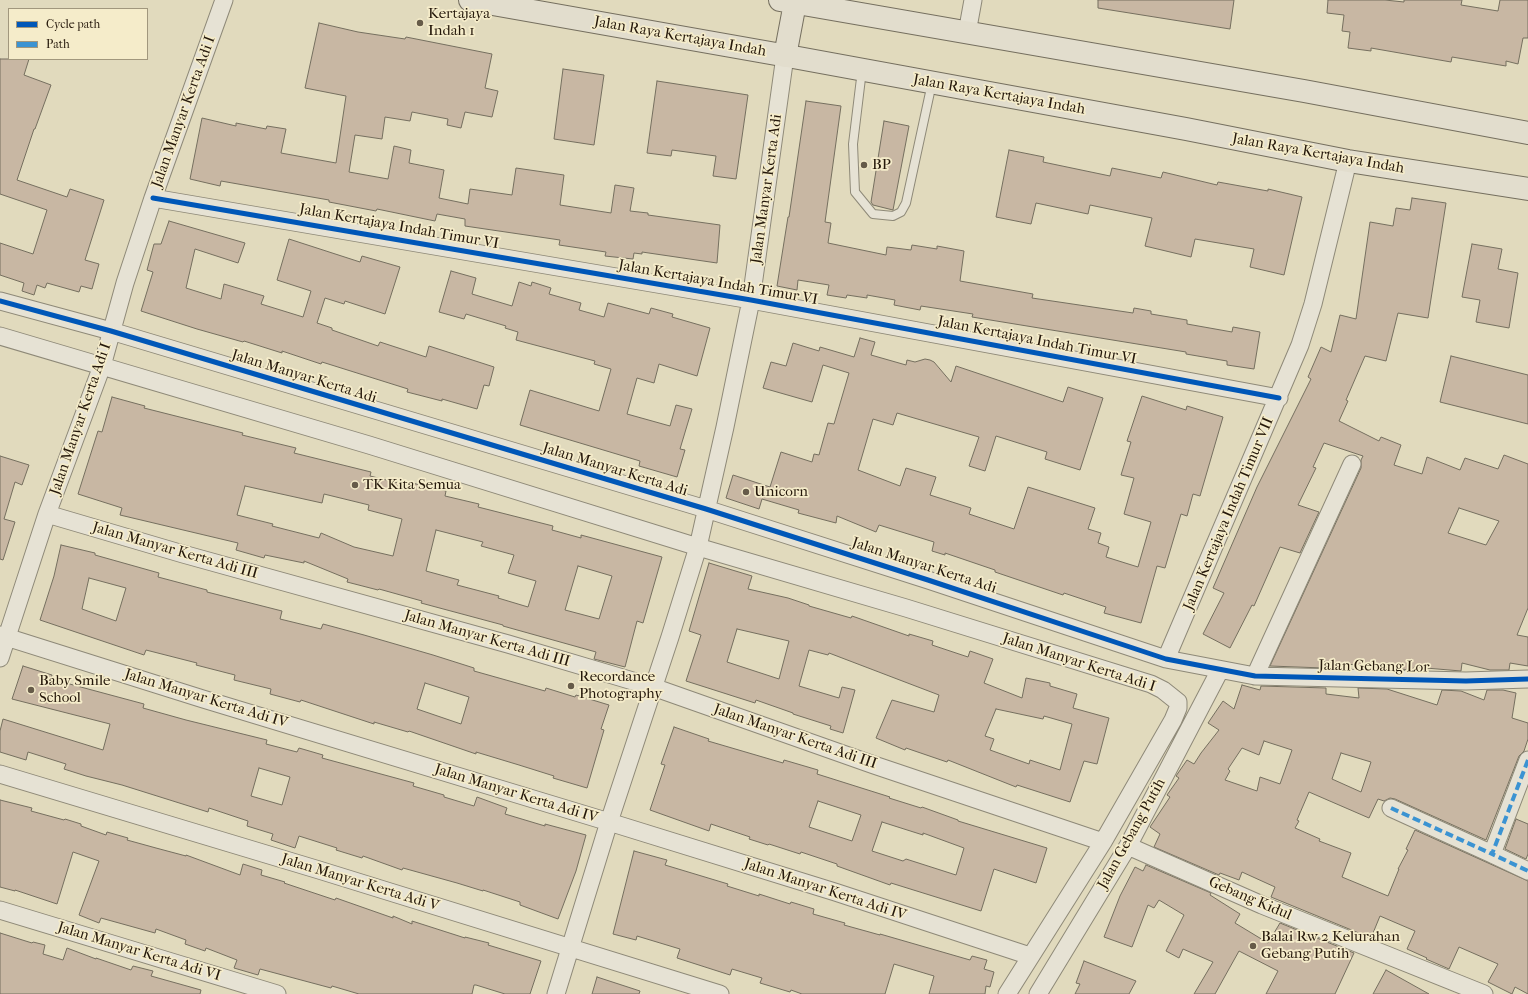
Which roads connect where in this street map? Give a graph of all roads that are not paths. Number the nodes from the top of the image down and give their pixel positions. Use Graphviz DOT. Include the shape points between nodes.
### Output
graph roads {
  1 [pos="224,0"];
  2 [pos="470,0"];
  3 [pos="973,0"];
  4 [pos="787,2"];
  5 [pos="967,33"];
  6 [pos="785,56"];
  7 [pos="862,70"];
  8 [pos="932,83"];
  9 [pos="1528,133"];
  10 [pos="1348,161"];
  11 [pos="1528,189"];
  12 [pos="153,198"];
  13 [pos="751,300"];
  14 [pos="0,301"];
  15 [pos="110,334"];
  16 [pos="0,336"];
  17 [pos="103,362"];
  18 [pos="1278,398"];
  19 [pos="1352,464"];
  20 [pos="47,514"];
  21 [pos="704,514"];
  22 [pos="699,542"];
  23 [pos="3,636"];
  24 [pos="0,658"];
  25 [pos="1166,659"];
  26 [pos="1220,670"];
  27 [pos="1255,676"];
  28 [pos="1528,679"];
  29 [pos="653,688"];
  30 [pos="1528,760"];
  31 [pos="0,774"];
  32 [pos="1391,808"];
  33 [pos="609,822"];
  34 [pos="1103,842"];
  35 [pos="1128,846"];
  36 [pos="1492,854"];
  37 [pos="1528,871"];
  38 [pos="0,910"];
  39 [pos="570,948"];
  40 [pos="1030,956"];
  41 [pos="277,994"];
  42 [pos="556,994"];
  43 [pos="720,994"];
  44 [pos="1007,994"];
  45 [pos="1038,994"];
  46 [pos="1484,994"];
  1 -- 12 [label="street, Jalan Manyar Kerta Adi I"];
  2 -- 6 [label="main road, Jalan Raya Kertajaya Indah"];
  3 -- 5 [label="street"];
  4 -- 5 [label="main road"];
  4 -- 6 [label="main road"];
  5 -- 9 [label="main road" via="1296,89"];
  6 -- 7 [label="main road, Jalan Raya Kertajaya Indah"];
  6 -- 13 [label="street, Jalan Manyar Kerta Adi"];
  7 -- 8 [label="main road, Jalan Raya Kertajaya Indah"];
  7 -- 8 [label="lane" via="853,144 855,192 873,214 893,216 901,212 906,203"];
  8 -- 10 [label="main road, Jalan Raya Kertajaya Indah"];
  10 -- 11 [label="main road, Jalan Raya Kertajaya Indah"];
  10 -- 18 [label="street, Jalan Kertajaya Indah Timur VII" via="1313,304 1300,345"];
  12 -- 13 [label="street, Jalan Kertajaya Indah Timur VI"];
  12 -- 15 [label="street, Jalan Manyar Kerta Adi I"];
  13 -- 18 [label="street, Jalan Kertajaya Indah Timur VI"];
  13 -- 21 [label="street, Jalan Manyar Kerta Adi"];
  14 -- 15 [label="street, Jalan Manyar Kerta Adi"];
  15 -- 17 [label="street, Jalan Manyar Kerta Adi I"];
  15 -- 21 [label="street, Jalan Manyar Kerta Adi"];
  16 -- 17 [label="street"];
  17 -- 20 [label="street, Jalan Manyar Kerta Adi I"];
  17 -- 22 [label="street" via="369,445"];
  18 -- 25 [label="street, Jalan Kertajaya Indah Timur VII"];
  19 -- 27 [label="street"];
  20 -- 23 [label="street, Jalan Manyar Kerta Adi I"];
  20 -- 29 [label="street, Jalan Manyar Kerta Adi III" via="508,644"];
  21 -- 22 [label="street, Jalan Manyar Kerta Adi"];
  21 -- 25 [label="street, Jalan Manyar Kerta Adi" via="928,580"];
  22 -- 29 [label="street, Jalan Manyar Kerta Adi"];
  22 -- 34 [label="street, Jalan Manyar Kerta Adi I" via="1151,684 1173,697 1178,702 1178,708 1173,720"];
  23 -- 24 [label="street, Jalan Manyar Kerta Adi I"];
  23 -- 33 [label="street, Jalan Manyar Kerta Adi IV"];
  25 -- 26 [label="street, Jalan Manyar Kerta Adi"];
  26 -- 27 [label="street, Jalan Gebang Lor"];
  26 -- 35 [label="street, Jalan Gebang Putih"];
  27 -- 28 [label="street, Jalan Gebang Lor" via="1466,681"];
  29 -- 33 [label="street, Jalan Manyar Kerta Adi"];
  29 -- 34 [label="street, Jalan Manyar Kerta Adi III"];
  30 -- 36 [label="street"];
  31 -- 39 [label="street, Jalan Manyar Kerta Adi V"];
  32 -- 36 [label="street"];
  33 -- 39 [label="street, Jalan Manyar Kerta Adi"];
  33 -- 40 [label="street, Jalan Manyar Kerta Adi IV"];
  34 -- 40 [label="street, Jalan Manyar Kerta Adi I"];
  35 -- 45 [label="street, Jalan Gebang Putih"];
  35 -- 46 [label="street, Gebang Kidul" via="1262,905"];
  36 -- 37 [label="street"];
  38 -- 41 [label="street, Jalan Manyar Kerta Adi VI"];
  39 -- 42 [label="street, Jalan Manyar Kerta Adi"];
  39 -- 43 [label="street, Jalan Manyar Kerta Adi V"];
  40 -- 44 [label="street, Jalan Manyar Kerta Adi I"];
}
